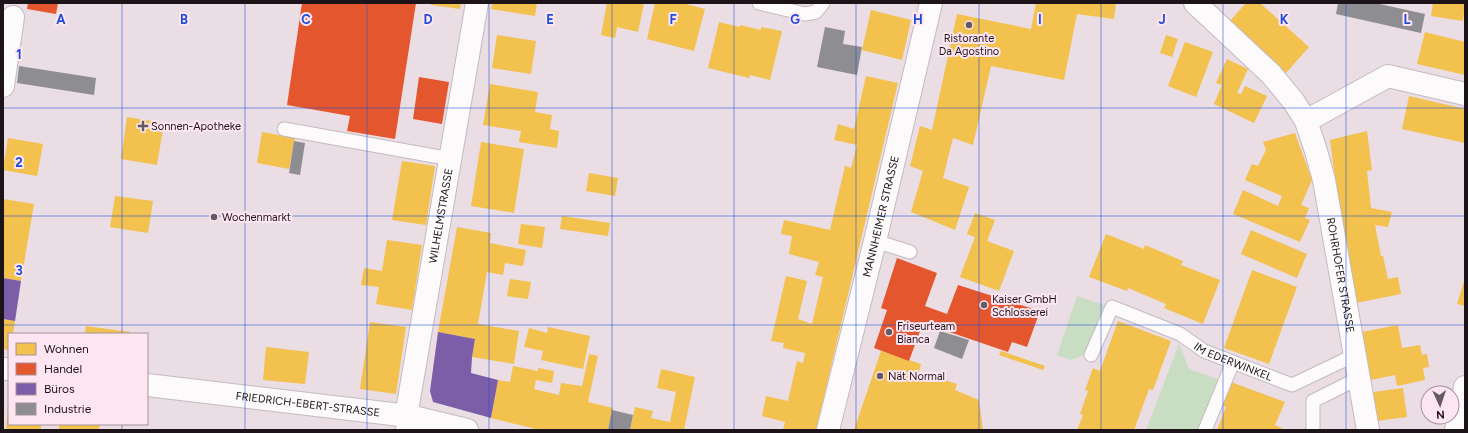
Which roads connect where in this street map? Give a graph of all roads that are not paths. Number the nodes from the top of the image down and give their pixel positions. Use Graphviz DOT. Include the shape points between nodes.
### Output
graph roads {
  1 [pos="477,3"];
  2 [pos="759,3"];
  3 [pos="823,3"];
  4 [pos="931,3"];
  5 [pos="1195,3"];
  6 [pos="13,17"];
  7 [pos="3,86"];
  8 [pos="1465,94"];
  9 [pos="1306,121"];
  10 [pos="284,129"];
  11 [pos="451,159"];
  12 [pos="875,241"];
  13 [pos="910,252"];
  14 [pos="1091,355"];
  15 [pos="1355,355"];
  16 [pos="1233,362"];
  17 [pos="1359,378"];
  18 [pos="148,385"];
  19 [pos="1465,387"];
  20 [pos="408,423"];
  21 [pos="467,430"];
  22 [pos="828,430"];
  23 [pos="1205,430"];
  24 [pos="1313,430"];
  25 [pos="1368,430"];
  26 [pos="1456,430"];
  1 -- 11 [label="street, WILHELMSTRASSE"];
  2 -- 3 [label="lane" via="805,14 816,12"];
  4 -- 12 [label="street, MANNHEIMER STRASSE"];
  5 -- 9 [label="street, ROHRHOFER STRASSE" via="1271,74"];
  6 -- 7 [label="street"];
  8 -- 9 [label="street" via="1388,76"];
  9 -- 15 [label="street, ROHRHOFER STRASSE" via="1324,180"];
  10 -- 11 [label="lane"];
  11 -- 20 [label="street, WILHELMSTRASSE" via="408,405"];
  12 -- 13 [label="lane"];
  12 -- 22 [label="street, MANNHEIMER STRASSE"];
  14 -- 16 [label="lane, IM EDERWINKEL" via="1112,307 1180,334 1204,351"];
  15 -- 16 [label="lane, IM EDERWINKEL" via="1292,385"];
  15 -- 17 [label="street, ROHRHOFER STRASSE"];
  16 -- 23 [label="lane"];
  17 -- 24 [label="lane" via="1313,401"];
  17 -- 25 [label="street, ROHRHOFER STRASSE"];
  18 -- 20 [label="street, FRIEDRICH-EBERT-STRASSE"];
  19 -- 26 [label="street"];
  20 -- 21 [label="street, FRIEDRICH-EBERT-STRASSE"];
}
